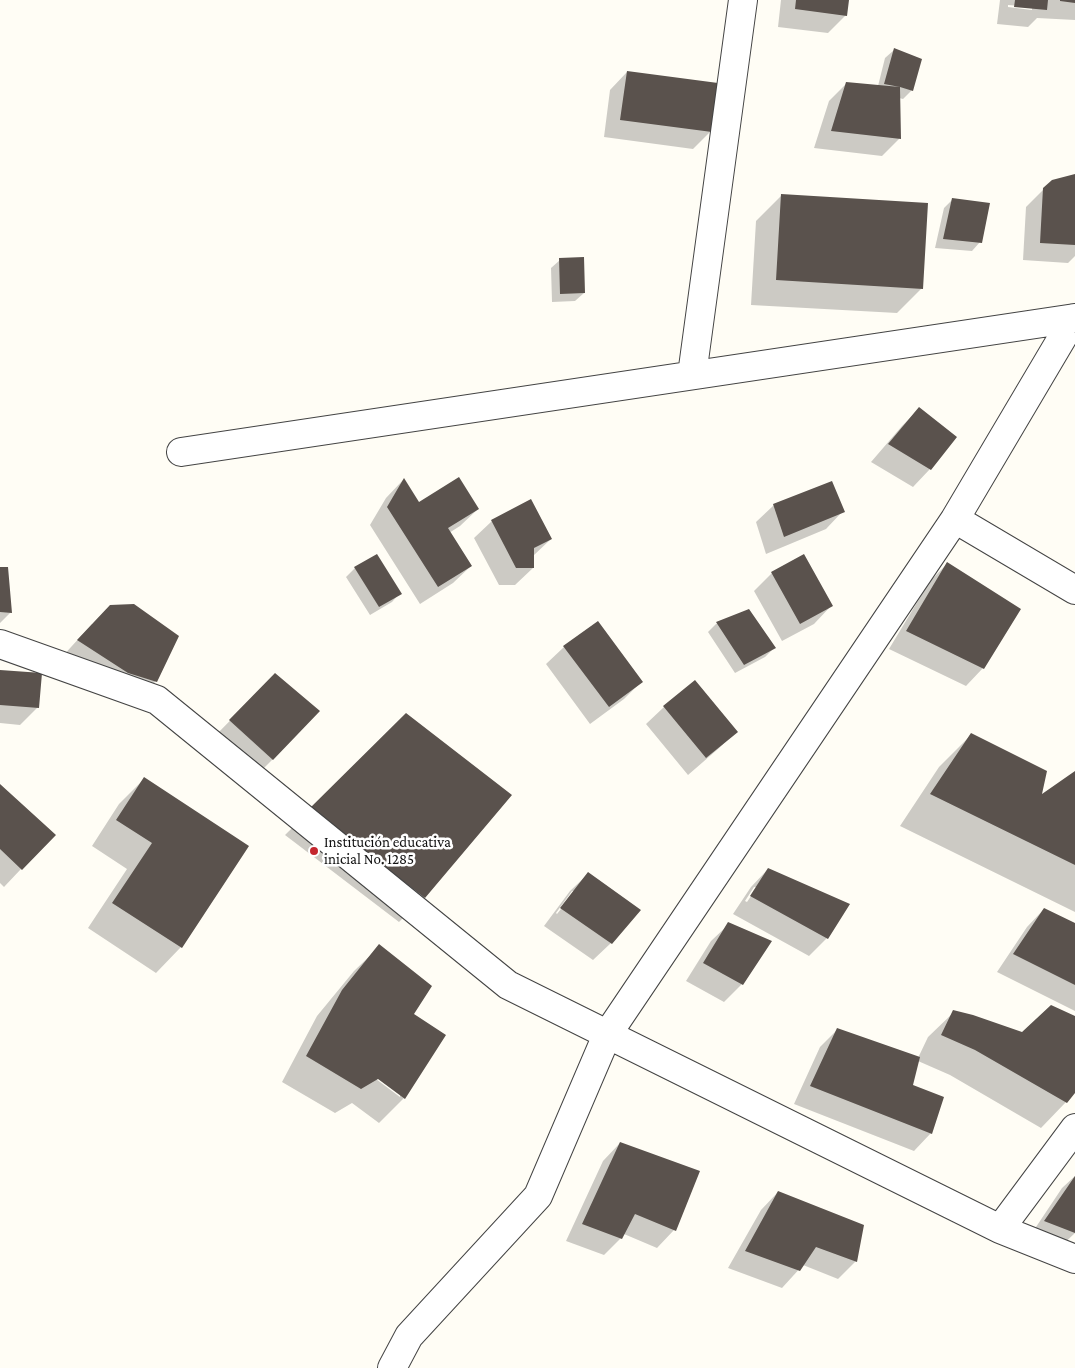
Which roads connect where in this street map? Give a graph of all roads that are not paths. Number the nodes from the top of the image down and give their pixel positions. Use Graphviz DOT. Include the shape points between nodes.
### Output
graph roads {
  1 [pos="743,0"];
  2 [pos="1075,318"];
  3 [pos="692,375"];
  4 [pos="181,452"];
  5 [pos="955,519"];
  6 [pos="1075,590"];
  7 [pos="0,644"];
  8 [pos="607,1035"];
  9 [pos="1075,1128"];
  10 [pos="1000,1229"];
  11 [pos="1075,1259"];
  12 [pos="392,1368"];
  1 -- 3 [label="street"];
  2 -- 3 [label="street"];
  2 -- 5 [label="street"];
  3 -- 4 [label="street"];
  5 -- 6 [label="street"];
  5 -- 8 [label="street"];
  7 -- 8 [label="street" via="157,700 508,984"];
  8 -- 10 [label="street"];
  8 -- 12 [label="street" via="538,1196 409,1336"];
  9 -- 10 [label="street"];
  10 -- 11 [label="street"];
}
